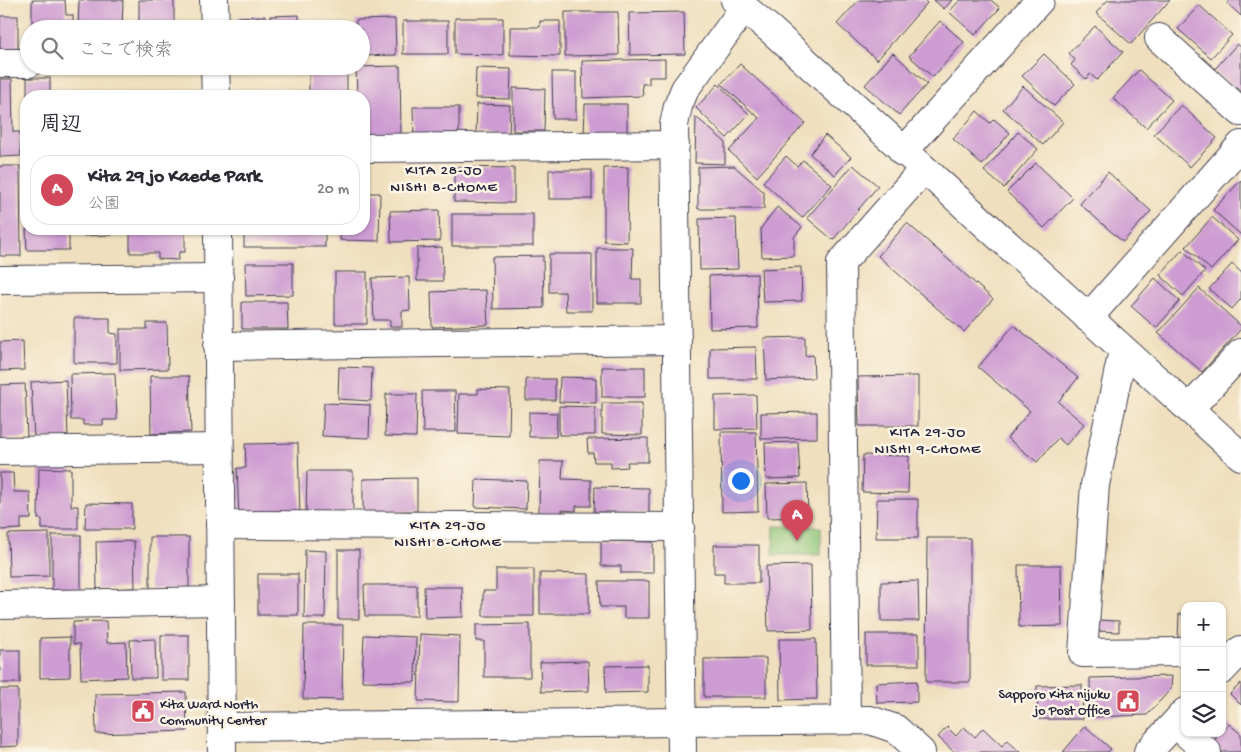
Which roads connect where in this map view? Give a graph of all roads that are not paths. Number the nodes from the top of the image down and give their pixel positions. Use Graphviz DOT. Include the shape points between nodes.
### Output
graph roads {
  1 [pos="214,0"];
  2 [pos="1040,0"];
  3 [pos="739,4"];
  4 [pos="215,20"];
  5 [pos="1159,38"];
  6 [pos="0,63"];
  7 [pos="20,63"];
  8 [pos="215,75"];
  9 [pos="216,90"];
  10 [pos="1241,112"];
  11 [pos="675,145"];
  12 [pos="1241,145"];
  13 [pos="370,148"];
  14 [pos="913,161"];
  15 [pos="218,235"];
  16 [pos="219,278"];
  17 [pos="0,280"];
  18 [pos="1088,318"];
  19 [pos="677,340"];
  20 [pos="218,346"];
  21 [pos="1123,350"];
  22 [pos="1241,353"];
  23 [pos="1189,409"];
  24 [pos="219,448"];
  25 [pos="0,451"];
  26 [pos="1241,456"];
  27 [pos="220,525"];
  28 [pos="680,527"];
  29 [pos="221,601"];
  30 [pos="0,605"];
  31 [pos="1181,652"];
  32 [pos="846,720"];
  33 [pos="682,723"];
  34 [pos="1181,727"];
  35 [pos="1194,737"];
  36 [pos="222,740"];
  37 [pos="682,752"];
  38 [pos="921,752"];
  39 [pos="1148,752"];
  40 [pos="1207,752"];
  1 -- 4 [label="street"];
  2 -- 14 [label="street"];
  3 -- 11 [label="street" via="685,89 674,125"];
  3 -- 14 [label="street"];
  5 -- 10 [label="street"];
  6 -- 7 [label="street"];
  8 -- 9 [label="street"];
  11 -- 13 [label="street"];
  11 -- 19 [label="street"];
  12 -- 18 [label="street"];
  14 -- 18 [label="street"];
  14 -- 32 [label="street" via="841,263"];
  15 -- 16 [label="street"];
  16 -- 17 [label="street"];
  16 -- 20 [label="street"];
  18 -- 21 [label="street"];
  19 -- 20 [label="street"];
  19 -- 28 [label="street"];
  20 -- 24 [label="street"];
  21 -- 23 [label="street"];
  21 -- 31 [label="street" via="1095,485 1083,653"];
  22 -- 23 [label="street"];
  23 -- 26 [label="street"];
  24 -- 25 [label="street"];
  24 -- 27 [label="street"];
  27 -- 28 [label="street"];
  27 -- 29 [label="street"];
  28 -- 33 [label="street"];
  29 -- 30 [label="street"];
  29 -- 36 [label="street"];
  32 -- 33 [label="street"];
  32 -- 38 [label="street" via="870,720 896,729"];
  33 -- 36 [label="street"];
  33 -- 37 [label="street"];
  34 -- 39 [label="street"];
  35 -- 40 [label="street"];
}
